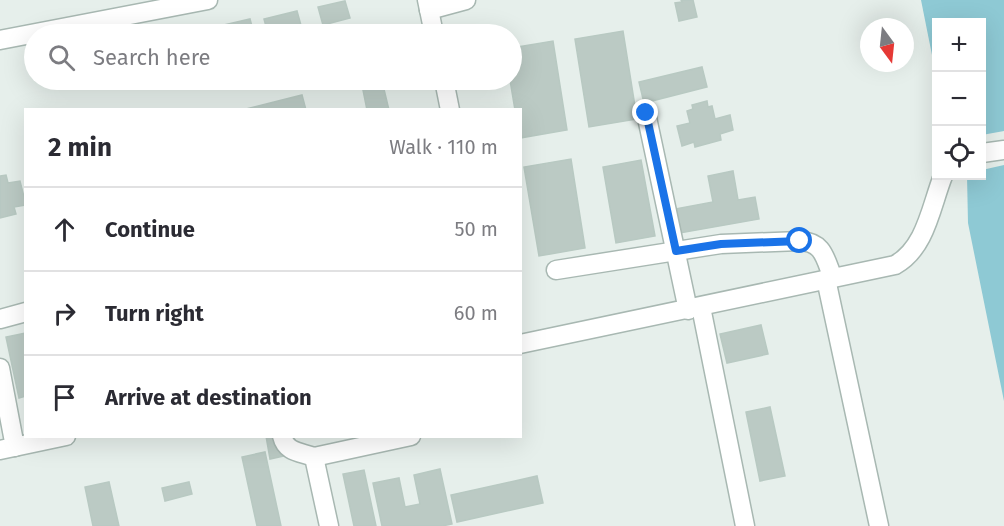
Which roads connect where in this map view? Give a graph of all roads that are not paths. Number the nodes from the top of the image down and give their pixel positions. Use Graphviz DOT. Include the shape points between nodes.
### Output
graph roads {
  1 [pos="208,0"];
  2 [pos="466,0"];
  3 [pos="428,5"];
  4 [pos="83,24"];
  5 [pos="432,24"];
  6 [pos="24,35"];
  7 [pos="0,40"];
  8 [pos="446,90"];
  9 [pos="450,108"];
  10 [pos="646,113"];
  11 [pos="1004,150"];
  12 [pos="986,152"];
  13 [pos="942,180"];
  14 [pos="676,251"];
  15 [pos="556,270"];
  16 [pos="829,279"];
  17 [pos="695,309"];
  18 [pos="24,313"];
  19 [pos="0,319"];
  20 [pos="522,344"];
  21 [pos="0,368"];
  22 [pos="56,438"];
  23 [pos="282,438"];
  24 [pos="402,438"];
  25 [pos="7,448"];
  26 [pos="314,457"];
  27 [pos="329,526"];
  28 [pos="745,526"];
  29 [pos="879,526"];
  1 -- 4 [label="street"];
  2 -- 3 [label="street"];
  3 -- 5 [label="street"];
  6 -- 7 [label="street"];
  8 -- 9 [label="street"];
  10 -- 14 [label="street"];
  11 -- 12 [label="street"];
  13 -- 16 [label="street" via="911,254 895,265"];
  14 -- 15 [label="street"];
  14 -- 16 [label="street" via="721,244 812,241 820,249"];
  14 -- 17 [label="street"];
  16 -- 17 [label="street"];
  16 -- 29 [label="street"];
  17 -- 20 [label="street"];
  17 -- 28 [label="street"];
  18 -- 19 [label="street"];
  21 -- 25 [label="street"];
  22 -- 25 [label="street"];
  23 -- 26 [label="street" via="291,450"];
  24 -- 26 [label="street"];
  26 -- 27 [label="street"];
}
